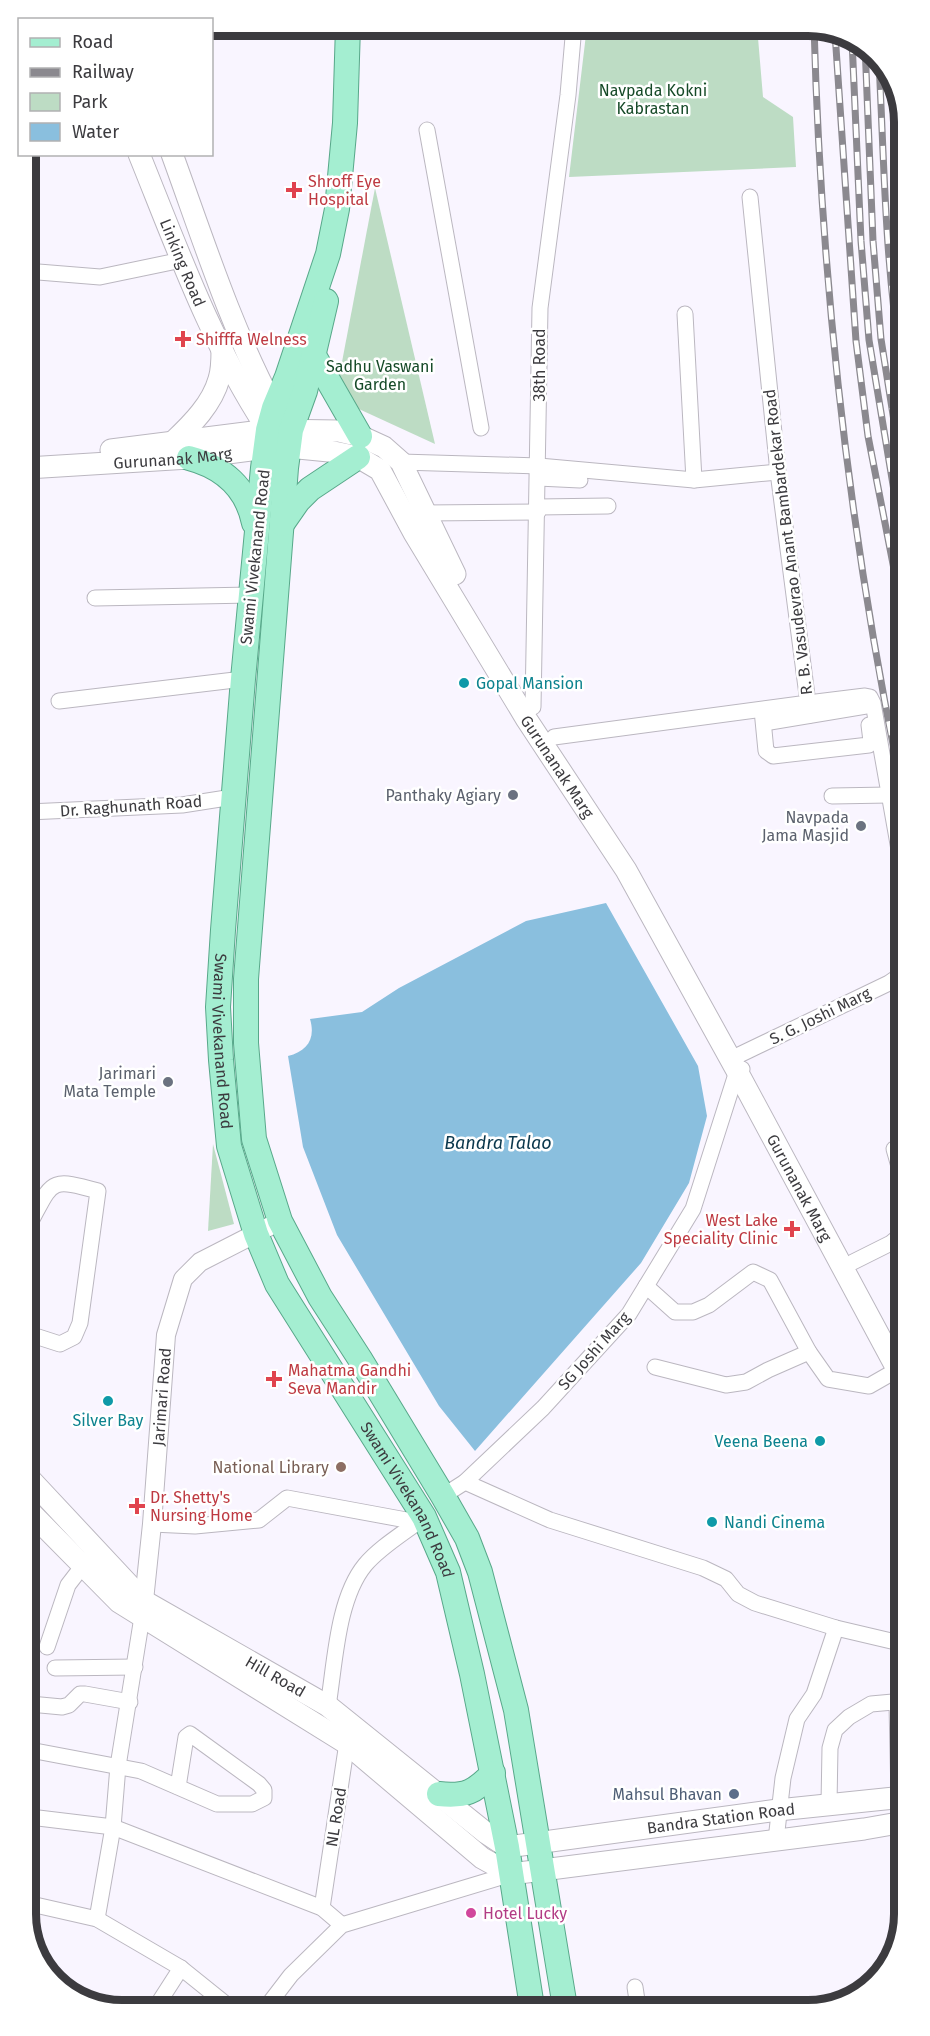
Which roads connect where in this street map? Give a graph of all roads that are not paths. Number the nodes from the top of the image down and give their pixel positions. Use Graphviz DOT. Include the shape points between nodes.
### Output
graph roads {
  1 [pos="348,36"];
  2 [pos="362,36"];
  3 [pos="573,36"];
  4 [pos="427,130"];
  5 [pos="348,154"];
  6 [pos="140,156"];
  7 [pos="173,156"];
  8 [pos="750,197"];
  9 [pos="182,260"];
  10 [pos="36,272"];
  11 [pos="685,314"];
  12 [pos="222,350"];
  13 [pos="313,354"];
  14 [pos="481,428"];
  15 [pos="278,433"];
  16 [pos="359,447"];
  17 [pos="181,450"];
  18 [pos="36,456"];
  19 [pos="401,462"];
  20 [pos="36,467"];
  21 [pos="539,472"];
  22 [pos="778,472"];
  23 [pos="694,480"];
  24 [pos="608,506"];
  25 [pos="538,509"];
  26 [pos="424,513"];
  27 [pos="281,524"];
  28 [pos="258,537"];
  29 [pos="251,595"];
  30 [pos="95,598"];
  31 [pos="243,679"];
  32 [pos="59,701"];
  33 [pos="860,701"];
  34 [pos="533,707"];
  35 [pos="809,709"];
  36 [pos="763,717"];
  37 [pos="554,736"];
  38 [pos="889,795"];
  39 [pos="832,796"];
  40 [pos="233,797"];
  41 [pos="36,812"];
  42 [pos="894,820"];
  43 [pos="651,909"];
  44 [pos="894,980"];
  45 [pos="740,1065"];
  46 [pos="36,1212"];
  47 [pos="280,1221"];
  48 [pos="256,1234"];
  49 [pos="894,1240"];
  50 [pos="853,1262"];
  51 [pos="646,1286"];
  52 [pos="36,1336"];
  53 [pos="809,1352"];
  54 [pos="894,1353"];
  55 [pos="894,1355"];
  56 [pos="655,1366"];
  57 [pos="894,1372"];
  58 [pos="465,1482"];
  59 [pos="36,1487"];
  60 [pos="443,1497"];
  61 [pos="36,1517"];
  62 [pos="421,1520"];
  63 [pos="152,1524"];
  64 [pos="89,1558"];
  65 [pos="143,1610"];
  66 [pos="836,1628"];
  67 [pos="894,1642"];
  68 [pos="47,1647"];
  69 [pos="135,1667"];
  70 [pos="55,1668"];
  71 [pos="130,1702"];
  72 [pos="894,1703"];
  73 [pos="36,1705"];
  74 [pos="328,1707"];
  75 [pos="349,1735"];
  76 [pos="36,1751"];
  77 [pos="118,1766"];
  78 [pos="492,1773"];
  79 [pos="177,1787"];
  80 [pos="439,1794"];
  81 [pos="894,1802"];
  82 [pos="829,1804"];
  83 [pos="778,1810"];
  84 [pos="36,1818"];
  85 [pos="894,1824"];
  86 [pos="113,1827"];
  87 [pos="776,1840"];
  88 [pos="538,1844"];
  89 [pos="507,1847"];
  90 [pos="543,1870"];
  91 [pos="511,1874"];
  92 [pos="36,1905"];
  93 [pos="322,1908"];
  94 [pos="97,1919"];
  95 [pos="342,1925"];
  96 [pos="181,1968"];
  97 [pos="634,1987"];
  98 [pos="160,2000"];
  99 [pos="221,2000"];
  100 [pos="272,2000"];
  101 [pos="531,2000"];
  102 [pos="564,2000"];
  103 [pos="637,2000"];
  1 -- 5 [label="main road, Swami Vivekanand Road"];
  2 -- 5 [label="main road, Swami Vivekanand Road"];
  3 -- 21 [label="street, 38th Road" via="540,308"];
  4 -- 14 [label="street"];
  5 -- 13 [label="main road, Swami Vivekanand Road" via="348,205"];
  5 -- 15 [label="main road, Swami Vivekanand Road" via="328,254 287,377"];
  6 -- 9 [label="main road, Linking Road"];
  7 -- 15 [label="main road, Linking Road"];
  8 -- 22 [label="street, R. B. Vasudevrao Anant Bambardekar Road"];
  9 -- 10 [label="street" via="100,277"];
  9 -- 12 [label="main road, Linking Road"];
  11 -- 23 [label="street"];
  12 -- 15 [label="main road, Linking Road" via="244,394"];
  12 -- 17 [label="main road" via="220,378"];
  13 -- 15 [label="main road, Swami Vivekanand Road" via="304,391"];
  13 -- 16 [label="main road"];
  15 -- 16 [label="main road, Gurunanak Marg" via="329,451"];
  15 -- 17 [label="main road, Gurunanak Marg"];
  15 -- 27 [label="main road, Swami Vivekanand Road"];
  15 -- 28 [label="main road, Swami Vivekanand Road"];
  16 -- 19 [label="main road, Gurunanak Marg" via="384,447"];
  16 -- 27 [label="main road" via="310,489"];
  16 -- 43 [label="main road, Gurunanak Marg" via="380,470 527,720"];
  17 -- 18 [label="main road, Gurunanak Marg"];
  17 -- 20 [label="main road, Gurunanak Marg"];
  17 -- 28 [label="main road" via="206,462 244,494"];
  19 -- 21 [label="street"];
  19 -- 26 [label="main road, Gurunanak Marg"];
  21 -- 23 [label="street" via="617,481"];
  21 -- 25 [label="street, 38th Road"];
  22 -- 23 [label="street"];
  22 -- 35 [label="street, R. B. Vasudevrao Anant Bambardekar Road"];
  24 -- 25 [label="street"];
  25 -- 26 [label="street"];
  25 -- 34 [label="street, 38th Road"];
  26 -- 34 [label="main road, Gurunanak Marg" via="472,606"];
  27 -- 47 [label="main road, Swami Vivekanand Road" via="246,979 246,1043 254,1139"];
  28 -- 29 [label="main road, Swami Vivekanand Road"];
  29 -- 30 [label="street"];
  29 -- 31 [label="main road, Swami Vivekanand Road"];
  31 -- 32 [label="street"];
  31 -- 40 [label="main road, Swami Vivekanand Road"];
  33 -- 35 [label="street"];
  33 -- 36 [label="street" via="871,735 869,745 773,756 766,751"];
  33 -- 38 [label="street"];
  34 -- 37 [label="main road, Gurunanak Marg"];
  35 -- 36 [label="street, R. B. Vasudevrao Anant Bambardekar Road"];
  36 -- 37 [label="street, R. B. Vasudevrao Anant Bambardekar Road"];
  37 -- 43 [label="main road, Gurunanak Marg"];
  38 -- 39 [label="street"];
  38 -- 42 [label="street"];
  40 -- 41 [label="street, Dr. Raghunath Road" via="182,805"];
  40 -- 48 [label="main road, Swami Vivekanand Road" via="218,1007 230,1146"];
  43 -- 45 [label="main road, Gurunanak Marg"];
  44 -- 45 [label="street, S. G. Joshi Marg"];
  45 -- 50 [label="main road"];
  45 -- 51 [label="street, SG Joshi Marg" via="693,1209"];
  45 -- 55 [label="main road, Gurunanak Marg"];
  46 -- 52 [label="street" via="54,1184 68,1183 98,1191 80,1323 74,1337 60,1344"];
  47 -- 48 [label="street, Jarimari Road"];
  47 -- 60 [label="main road, Swami Vivekanand Road" via="320,1297"];
  48 -- 62 [label="main road, Swami Vivekanand Road" via="277,1284"];
  48 -- 63 [label="street, Jarimari Road" via="200,1262 183,1279 166,1335"];
  49 -- 50 [label="street"];
  50 -- 54 [label="main road"];
  51 -- 53 [label="street" via="675,1312 693,1312 709,1305 753,1272 770,1280"];
  51 -- 58 [label="street, SG Joshi Marg" via="629,1314 543,1408"];
  53 -- 56 [label="street" via="746,1382 726,1385"];
  53 -- 57 [label="street" via="828,1379 869,1386"];
  58 -- 60 [label="street, SG Joshi Marg"];
  58 -- 66 [label="street" via="550,1520 704,1568 726,1579 738,1594 755,1603"];
  59 -- 64 [label="main road, Hill Road"];
  60 -- 88 [label="main road, Swami Vivekanand Road" via="467,1538 480,1572 516,1710"];
  61 -- 64 [label="main road, Hill Road"];
  62 -- 63 [label="street" via="287,1498 259,1520 195,1526"];
  62 -- 74 [label="street" via="367,1563 356,1577 344,1607"];
  62 -- 78 [label="main road, Swami Vivekanand Road" via="448,1572"];
  63 -- 65 [label="street, Jarimari Road"];
  64 -- 65 [label="main road, Hill Road"];
  64 -- 68 [label="street" via="68,1585"];
  65 -- 69 [label="street"];
  65 -- 74 [label="main road, Hill Road"];
  65 -- 75 [label="main road, Hill Road"];
  66 -- 67 [label="street"];
  66 -- 83 [label="street" via="813,1694 796,1719"];
  69 -- 70 [label="street"];
  69 -- 71 [label="street"];
  71 -- 73 [label="street" via="80,1694 62,1707"];
  71 -- 77 [label="street"];
  72 -- 82 [label="street" via="871,1704 836,1730 830,1749"];
  74 -- 75 [label="main road, Hill Road"];
  75 -- 80 [label="main road, Hill Road"];
  75 -- 91 [label="main road, Hill Road" via="482,1858"];
  75 -- 93 [label="street, NL Road"];
  76 -- 77 [label="street"];
  77 -- 79 [label="street" via="141,1771"];
  77 -- 86 [label="street"];
  78 -- 80 [label="main road" via="468,1793"];
  78 -- 89 [label="main road, Swami Vivekanand Road"];
  79 -- 79 [label="street" via="186,1737 190,1734 259,1784 264,1798 252,1804 217,1804"];
  80 -- 89 [label="main road, Hill Road"];
  81 -- 82 [label="main road, Bandra Station Road"];
  82 -- 83 [label="main road, Bandra Station Road"];
  83 -- 87 [label="street"];
  83 -- 88 [label="main road, Bandra Station Road"];
  84 -- 86 [label="street"];
  85 -- 87 [label="main road, Bandra Station Road"];
  86 -- 93 [label="street"];
  86 -- 94 [label="street"];
  87 -- 90 [label="main road, Bandra Station Road"];
  88 -- 89 [label="main road"];
  88 -- 90 [label="main road, Swami Vivekanand Road"];
  89 -- 91 [label="main road, Swami Vivekanand Road"];
  90 -- 91 [label="main road, Bandra Station Road"];
  90 -- 102 [label="main road, Swami Vivekanand Road"];
  91 -- 95 [label="street"];
  91 -- 101 [label="main road, Swami Vivekanand Road"];
  92 -- 94 [label="street"];
  93 -- 95 [label="street"];
  94 -- 96 [label="street"];
  95 -- 100 [label="street" via="291,1975"];
  96 -- 98 [label="street"];
  96 -- 99 [label="street"];
  97 -- 103 [label="street"];
}
